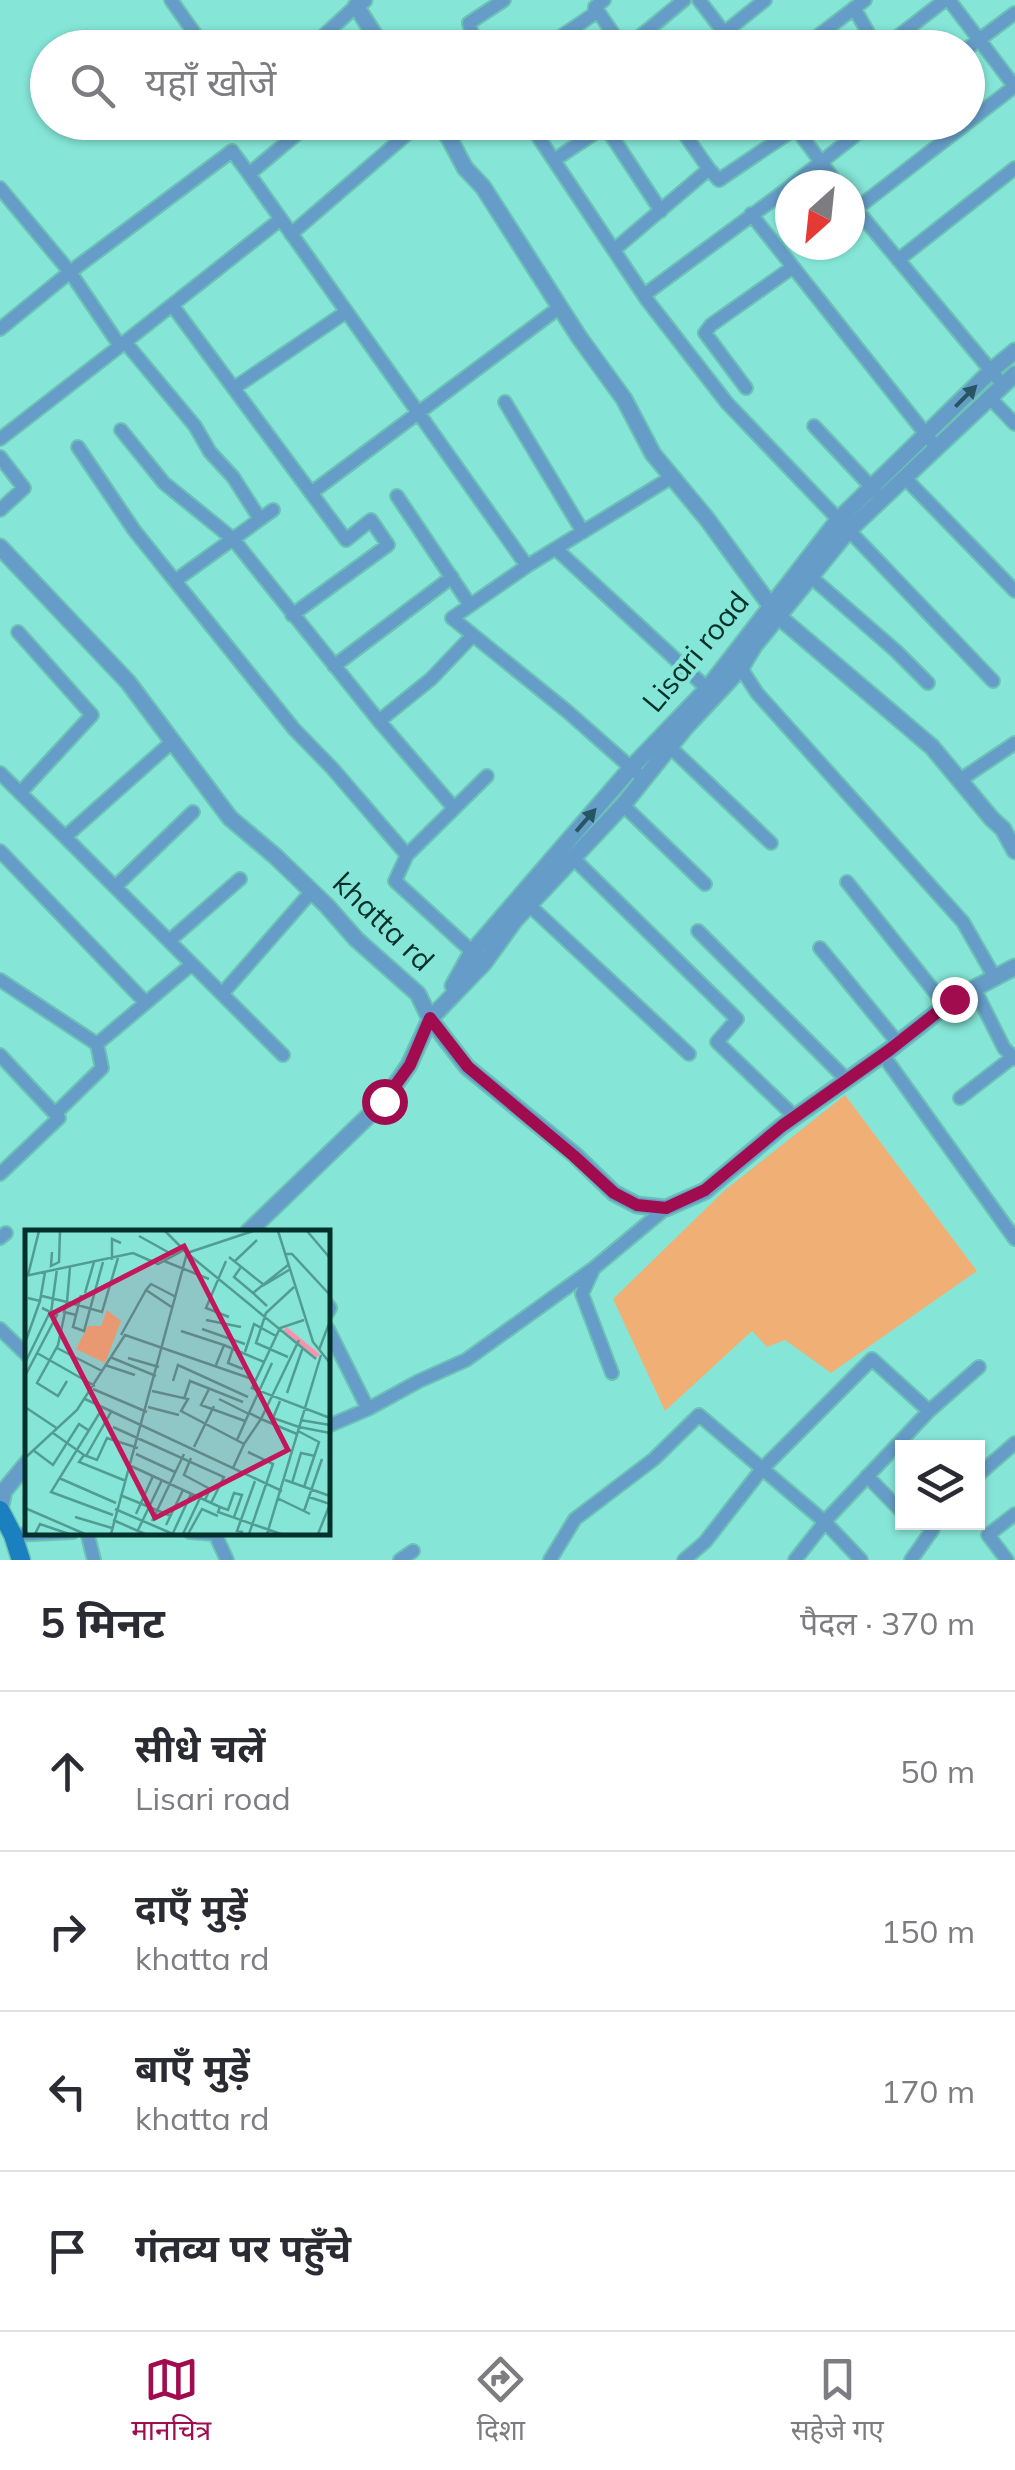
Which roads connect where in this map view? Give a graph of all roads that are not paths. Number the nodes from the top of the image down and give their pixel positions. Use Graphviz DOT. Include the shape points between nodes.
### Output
graph roads {
  1 [pos="171,0"];
  2 [pos="504,0"];
  3 [pos="684,0"];
  4 [pos="699,0"];
  5 [pos="765,0"];
  6 [pos="947,0"];
  7 [pos="360,3"];
  8 [pos="599,4"];
  9 [pos="860,4"];
  10 [pos="1015,13"];
  11 [pos="192,30"];
  12 [pos="330,30"];
  13 [pos="374,30"];
  14 [pos="471,30"];
  15 [pos="570,30"];
  16 [pos="614,30"];
  17 [pos="647,30"];
  18 [pos="722,30"];
  19 [pos="737,30"];
  20 [pos="826,30"];
  21 [pos="872,30"];
  22 [pos="905,30"];
  23 [pos="965,30"];
  24 [pos="985,35"];
  25 [pos="985,56"];
  26 [pos="1015,86"];
  27 [pos="985,108"];
  28 [pos="290,140"];
  29 [pos="399,140"];
  30 [pos="450,140"];
  31 [pos="540,140"];
  32 [pos="584,140"];
  33 [pos="618,140"];
  34 [pos="689,140"];
  35 [pos="775,140"];
  36 [pos="804,140"];
  37 [pos="849,140"];
  38 [pos="942,140"];
  39 [pos="554,160"];
  40 [pos="821,162"];
  41 [pos="1015,168"];
  42 [pos="709,169"];
  43 [pos="811,170"];
  44 [pos="827,170"];
  45 [pos="249,174"];
  46 [pos="0,188"];
  47 [pos="775,197"];
  48 [pos="865,197"];
  49 [pos="661,210"];
  50 [pos="751,214"];
  51 [pos="280,219"];
  52 [pos="865,220"];
  53 [pos="291,234"];
  54 [pos="615,249"];
  55 [pos="898,260"];
  56 [pos="793,267"];
  57 [pos="70,272"];
  58 [pos="644,295"];
  59 [pos="172,305"];
  60 [pos="560,307"];
  61 [pos="346,312"];
  62 [pos="0,329"];
  63 [pos="123,344"];
  64 [pos="1015,351"];
  65 [pos="992,370"];
  66 [pos="1009,380"];
  67 [pos="234,388"];
  68 [pos="746,388"];
  69 [pos="990,398"];
  70 [pos="505,402"];
  71 [pos="418,413"];
  72 [pos="1015,424"];
  73 [pos="814,426"];
  74 [pos="121,430"];
  75 [pos="0,439"];
  76 [pos="931,441"];
  77 [pos="78,447"];
  78 [pos="0,457"];
  79 [pos="672,477"];
  80 [pos="904,478"];
  81 [pos="311,493"];
  82 [pos="877,493"];
  83 [pos="397,496"];
  84 [pos="0,510"];
  85 [pos="273,510"];
  86 [pos="260,520"];
  87 [pos="844,526"];
  88 [pos="582,532"];
  89 [pos="233,539"];
  90 [pos="0,546"];
  91 [pos="556,549"];
  92 [pos="527,566"];
  93 [pos="452,576"];
  94 [pos="811,577"];
  95 [pos="176,580"];
  96 [pos="1015,590"];
  97 [pos="470,606"];
  98 [pos="775,611"];
  99 [pos="292,615"];
  100 [pos="18,632"];
  101 [pos="474,635"];
  102 [pos="334,666"];
  103 [pos="741,668"];
  104 [pos="992,682"];
  105 [pos="928,683"];
  106 [pos="711,692"];
  107 [pos="379,721"];
  108 [pos="173,741"];
  109 [pos="1015,743"];
  110 [pos="670,746"];
  111 [pos="631,768"];
  112 [pos="0,773"];
  113 [pos="486,776"];
  114 [pos="644,779"];
  115 [pos="960,780"];
  116 [pos="20,792"];
  117 [pos="624,805"];
  118 [pos="454,808"];
  119 [pos="194,812"];
  120 [pos="1009,825"];
  121 [pos="65,837"];
  122 [pos="771,843"];
  123 [pos="0,850"];
  124 [pos="1015,851"];
  125 [pos="407,855"];
  126 [pos="573,858"];
  127 [pos="240,879"];
  128 [pos="848,882"];
  129 [pos="705,884"];
  130 [pos="115,887"];
  131 [pos="312,891"];
  132 [pos="529,905"];
  133 [pos="698,931"];
  134 [pos="169,941"];
  135 [pos="820,948"];
  136 [pos="478,957"];
  137 [pos="192,964"];
  138 [pos="1015,967"];
  139 [pos="995,978"];
  140 [pos="0,980"];
  141 [pos="974,988"];
  142 [pos="222,994"];
  143 [pos="146,1003"];
  144 [pos="946,1006"];
  145 [pos="436,1013"];
  146 [pos="97,1044"];
  147 [pos="898,1044"];
  148 [pos="689,1054"];
  149 [pos="0,1055"];
  150 [pos="284,1055"];
  151 [pos="883,1055"];
  152 [pos="1014,1058"];
  153 [pos="847,1080"];
  154 [pos="960,1098"];
  155 [pos="55,1114"];
  156 [pos="795,1116"];
  157 [pos="0,1174"];
  158 [pos="666,1208"];
  159 [pos="259,1229"];
  160 [pos="1015,1239"];
  161 [pos="594,1268"];
  162 [pos="0,1329"];
  163 [pos="330,1334"];
  164 [pos="25,1353"];
  165 [pos="979,1367"];
  166 [pos="612,1373"];
  167 [pos="368,1409"];
  168 [pos="929,1411"];
  169 [pos="330,1425"];
  170 [pos="1015,1443"];
  171 [pos="25,1466"];
  172 [pos="762,1469"];
  173 [pos="985,1469"];
  174 [pos="867,1476"];
  175 [pos="895,1505"];
  176 [pos="0,1510"];
  177 [pos="1015,1514"];
  178 [pos="824,1522"];
  179 [pos="931,1530"];
  180 [pos="28,1535"];
  181 [pos="88,1535"];
  182 [pos="215,1535"];
  183 [pos="13,1536"];
  184 [pos="413,1551"];
  185 [pos="21,1560"];
  186 [pos="94,1560"];
  187 [pos="227,1560"];
  188 [pos="400,1560"];
  189 [pos="550,1560"];
  190 [pos="684,1560"];
  191 [pos="795,1560"];
  192 [pos="862,1560"];
  193 [pos="911,1560"];
  194 [pos="1007,1560"];
  1 -- 11 [label="street"];
  2 -- 14 [label="street" via="469,22"];
  3 -- 17 [label="street"];
  4 -- 18 [label="street"];
  5 -- 19 [label="street"];
  6 -- 22 [label="street"];
  6 -- 23 [label="street"];
  7 -- 12 [label="street"];
  7 -- 13 [label="street"];
  8 -- 15 [label="street"];
  8 -- 16 [label="street"];
  9 -- 20 [label="street"];
  9 -- 21 [label="street"];
  10 -- 24 [label="street"];
  25 -- 26 [label="street"];
  26 -- 27 [label="street"];
  28 -- 45 [label="street"];
  29 -- 53 [label="street"];
  30 -- 60 [label="street"];
  31 -- 39 [label="street"];
  32 -- 39 [label="street"];
  33 -- 49 [label="street"];
  34 -- 42 [label="street"];
  35 -- 42 [label="street" via="719,180"];
  36 -- 40 [label="street"];
  37 -- 40 [label="street"];
  38 -- 48 [label="street"];
  39 -- 54 [label="street"];
  40 -- 43 [label="street"];
  40 -- 44 [label="street"];
  41 -- 55 [label="street"];
  42 -- 49 [label="street"];
  45 -- 51 [label="street"];
  45 -- 57 [label="street" via="232,151"];
  46 -- 57 [label="street"];
  47 -- 50 [label="street"];
  49 -- 54 [label="street"];
  50 -- 56 [label="street"];
  50 -- 58 [label="street"];
  51 -- 53 [label="street"];
  51 -- 59 [label="street"];
  52 -- 55 [label="street"];
  53 -- 61 [label="street"];
  54 -- 58 [label="street"];
  55 -- 65 [label="street"];
  56 -- 68 [label="street" via="704,333"];
  56 -- 76 [label="street"];
  57 -- 62 [label="street"];
  57 -- 63 [label="street"];
  58 -- 87 [label="street" via="727,403"];
  59 -- 63 [label="street"];
  59 -- 67 [label="street"];
  60 -- 71 [label="street"];
  60 -- 79 [label="street"];
  61 -- 67 [label="street"];
  61 -- 71 [label="street"];
  63 -- 75 [label="street"];
  63 -- 86 [label="street" via="196,426"];
  64 -- 65 [label="street, Lisari road"];
  65 -- 66 [label="street"];
  76 -- 65 [label="street, Lisari road, one-way"];
  66 -- 69 [label="street, Lisari road"];
  67 -- 81 [label="street"];
  69 -- 72 [label="street"];
  69 -- 76 [label="street, Lisari road"];
  70 -- 88 [label="street"];
  71 -- 81 [label="street"];
  71 -- 92 [label="street"];
  73 -- 82 [label="street"];
  74 -- 89 [label="street" via="164,483"];
  76 -- 80 [label="street, Lisari road"];
  76 -- 82 [label="street, Lisari road"];
  77 -- 95 [label="street"];
  78 -- 84 [label="street" via="24,488"];
  79 -- 88 [label="street"];
  79 -- 98 [label="street"];
  80 -- 82 [label="street, Lisari road"];
  80 -- 96 [label="street"];
  81 -- 99 [label="street" via="346,540 371,520 388,545"];
  82 -- 87 [label="street, Lisari road"];
  83 -- 93 [label="street"];
  85 -- 86 [label="street"];
  86 -- 89 [label="street"];
  87 -- 94 [label="street, Lisari road"];
  87 -- 98 [label="street, Lisari road"];
  87 -- 104 [label="street"];
  88 -- 91 [label="street"];
  89 -- 95 [label="street"];
  89 -- 99 [label="street"];
  90 -- 108 [label="street, khatta rd" via="128,682"];
  91 -- 92 [label="street"];
  91 -- 106 [label="street"];
  92 -- 97 [label="street"];
  93 -- 97 [label="street"];
  93 -- 102 [label="street"];
  94 -- 98 [label="street, Lisari road"];
  94 -- 105 [label="street"];
  95 -- 125 [label="street" via="294,729"];
  97 -- 101 [label="street" via="452,618"];
  98 -- 103 [label="street, Lisari road"];
  98 -- 106 [label="street, Lisari road"];
  98 -- 115 [label="street" via="932,747"];
  99 -- 102 [label="street"];
  100 -- 116 [label="street" via="92,716"];
  101 -- 107 [label="street"];
  101 -- 111 [label="street"];
  102 -- 107 [label="street"];
  103 -- 106 [label="street, Lisari road"];
  103 -- 139 [label="street" via="963,922"];
  106 -- 110 [label="street, Lisari road"];
  106 -- 111 [label="street, Lisari road"];
  107 -- 118 [label="street"];
  108 -- 121 [label="street"];
  108 -- 131 [label="street, khatta rd" via="230,818"];
  109 -- 115 [label="street"];
  110 -- 114 [label="street, Lisari road"];
  110 -- 122 [label="street"];
  111 -- 114 [label="street"];
  136 -- 111 [label="street, Lisari road, one-way"];
  112 -- 116 [label="street"];
  113 -- 118 [label="street"];
  114 -- 117 [label="street, Lisari road"];
  115 -- 120 [label="street" via="992,820"];
  116 -- 121 [label="street"];
  117 -- 126 [label="street, Lisari road"];
  117 -- 129 [label="street"];
  118 -- 125 [label="street"];
  119 -- 130 [label="street"];
  120 -- 124 [label="street"];
  121 -- 130 [label="street"];
  123 -- 143 [label="street"];
  125 -- 136 [label="street" via="396,881"];
  126 -- 132 [label="street, Lisari road"];
  126 -- 156 [label="street" via="737,1019 716,1042"];
  127 -- 134 [label="street"];
  128 -- 144 [label="street"];
  130 -- 134 [label="street"];
  131 -- 142 [label="street"];
  131 -- 145 [label="street, khatta rd"];
  132 -- 136 [label="street, Lisari road"];
  132 -- 148 [label="street"];
  133 -- 153 [label="street"];
  134 -- 137 [label="street"];
  135 -- 147 [label="street"];
  136 -- 145 [label="street, Lisari road"];
  137 -- 142 [label="street"];
  137 -- 143 [label="street"];
  138 -- 139 [label="street"];
  139 -- 141 [label="street"];
  140 -- 146 [label="street"];
  141 -- 144 [label="street"];
  141 -- 152 [label="street"];
  142 -- 150 [label="street"];
  143 -- 146 [label="street"];
  144 -- 147 [label="street"];
  145 -- 158 [label="street, khatta rd" via="468,1067 614,1193 637,1205"];
  145 -- 159 [label="street, Lisari road" via="384,1101"];
  146 -- 155 [label="street" via="102,1068"];
  147 -- 151 [label="street"];
  149 -- 155 [label="street"];
  151 -- 153 [label="street"];
  151 -- 160 [label="street"];
  152 -- 154 [label="street"];
  153 -- 156 [label="street"];
  155 -- 157 [label="street" via="59,1118"];
  156 -- 158 [label="street" via="705,1190"];
  158 -- 161 [label="street"];
  161 -- 166 [label="street" via="582,1294"];
  161 -- 167 [label="street" via="466,1360"];
  162 -- 164 [label="street"];
  163 -- 167 [label="street"];
  165 -- 168 [label="street"];
  167 -- 169 [label="street"];
  168 -- 172 [label="street" via="872,1359"];
  168 -- 174 [label="street"];
  170 -- 173 [label="street"];
  171 -- 176 [label="street" via="4,1491"];
  172 -- 178 [label="street"];
  172 -- 189 [label="street" via="699,1415 575,1520"];
  172 -- 190 [label="street"];
  174 -- 175 [label="street"];
  174 -- 178 [label="street"];
  176 -- 183 [label="main road"];
  177 -- 194 [label="street" via="988,1535"];
  178 -- 191 [label="street"];
  178 -- 192 [label="street"];
  179 -- 193 [label="street"];
  180 -- 183 [label="street"];
  181 -- 186 [label="street"];
  182 -- 187 [label="street"];
  183 -- 185 [label="main road"];
  184 -- 188 [label="street"];
}
